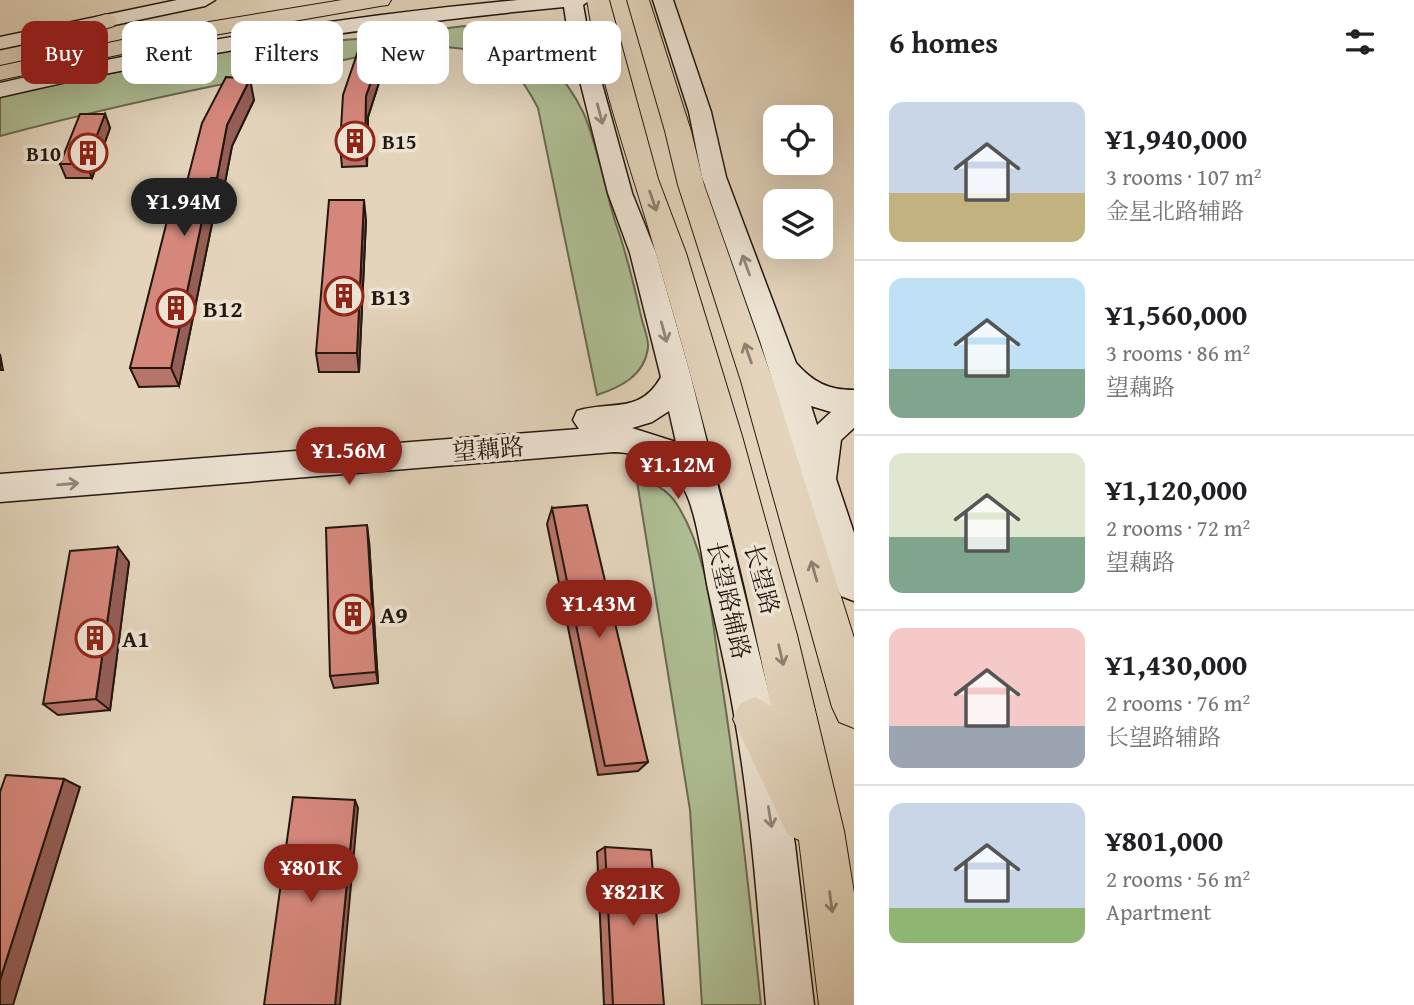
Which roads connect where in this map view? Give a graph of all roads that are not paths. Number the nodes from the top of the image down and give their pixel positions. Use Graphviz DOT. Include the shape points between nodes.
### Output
graph roads {
  1 [pos="205,0"];
  2 [pos="295,0"];
  3 [pos="380,0"];
  4 [pos="659,1"];
  5 [pos="517,4"];
  6 [pos="584,8"];
  7 [pos="106,20"];
  8 [pos="0,43"];
  9 [pos="0,56"];
  10 [pos="108,67"];
  11 [pos="0,74"];
  12 [pos="21,84"];
  13 [pos="0,88"];
  14 [pos="782,366"];
  15 [pos="676,377"];
  16 [pos="854,402"];
  17 [pos="854,415"];
  18 [pos="0,467"];
  19 [pos="0,488"];
  20 [pos="822,488"];
  21 [pos="704,493"];
  22 [pos="854,585"];
  23 [pos="854,707"];
  24 [pos="755,719"];
  25 [pos="825,861"];
  26 [pos="790,1005"];
  27 [pos="845,1005"];
  1 -- 7 [label="street"];
  2 -- 9 [label="main road"];
  3 -- 11 [label="main road" via="183,34"];
  14 -- 4 [label="street, one-way" via="714,177 700,112"];
  23 -- 4 [label="main road, one-way" via="761,393 691,185 646,32"];
  5 -- 6 [label="street"];
  5 -- 10 [label="street" via="253,40"];
  6 -- 15 [label="street, 长望路辅路, one-way" via="620,193 643,253"];
  6 -- 25 [label="main road, 长望路, one-way" via="671,253 728,449 777,635"];
  7 -- 8 [label="street"];
  7 -- 9 [label="main road"];
  12 -- 13 [label="main road"];
  14 -- 16 [label="street" via="820,399"];
  14 -- 20 [label="street"];
  15 -- 18 [label="street, 望藕路" via="660,403 631,417"];
  15 -- 21 [label="street, 长望路辅路"];
  17 -- 20 [label="street" via="837,422 822,444"];
  19 -- 21 [label="street, 望藕路, one-way" via="633,439 663,449 686,465"];
  20 -- 22 [label="street"];
  21 -- 24 [label="street, 长望路辅路"];
  24 -- 25 [label="main road"];
  24 -- 26 [label="street, 长望路辅路, one-way" via="774,845"];
  25 -- 27 [label="main road, 长望路, one-way"];
}
